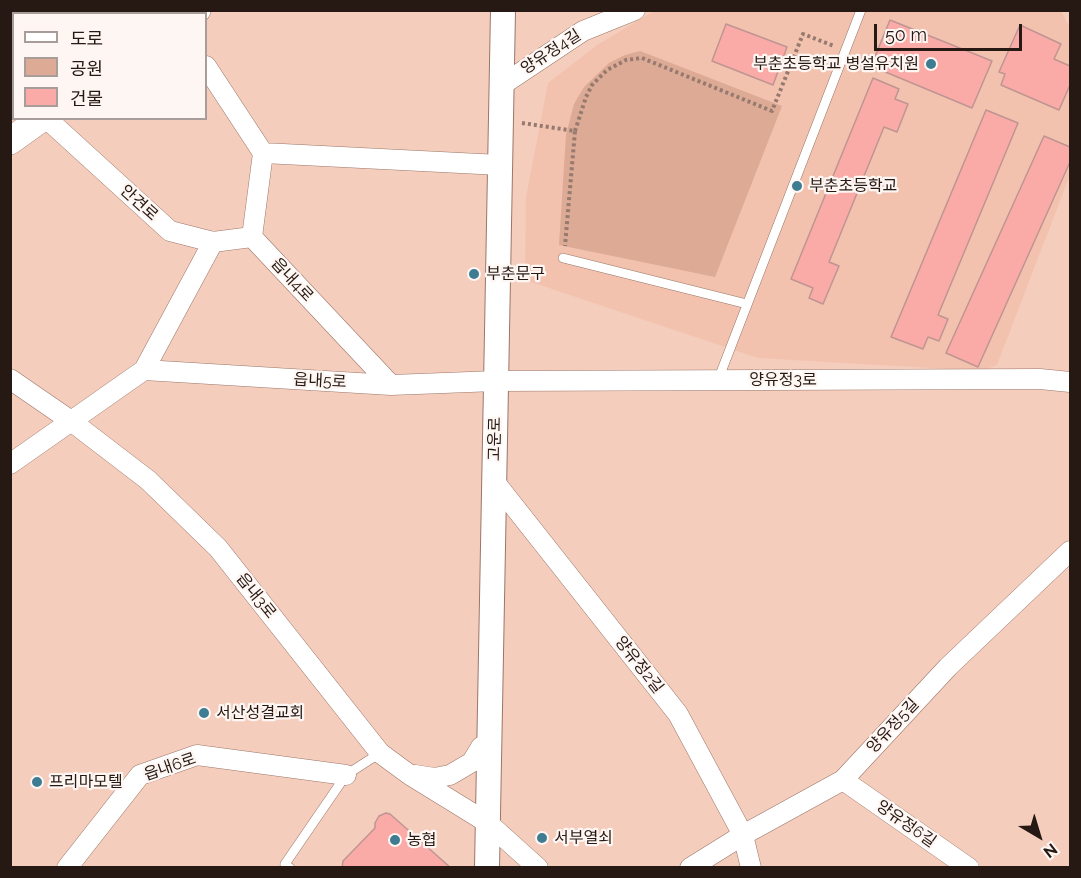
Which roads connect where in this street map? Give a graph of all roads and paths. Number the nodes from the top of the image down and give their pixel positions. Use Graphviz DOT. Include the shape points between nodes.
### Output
graph roads {
  1 [pos="503,10"];
  2 [pos="635,10"];
  3 [pos="861,10"];
  4 [pos="845,51"];
  5 [pos="207,68"];
  6 [pos="502,86"];
  7 [pos="501,119"];
  8 [pos="41,120"];
  9 [pos="46,120"];
  10 [pos="575,131"];
  11 [pos="10,141"];
  12 [pos="263,153"];
  13 [pos="500,165"];
  14 [pos="252,237"];
  15 [pos="213,242"];
  16 [pos="564,258"];
  17 [pos="747,304"];
  18 [pos="144,370"];
  19 [pos="10,379"];
  20 [pos="718,380"];
  21 [pos="496,381"];
  22 [pos="1071,381"];
  23 [pos="391,385"];
  24 [pos="71,421"];
  25 [pos="10,464"];
  26 [pos="494,481"];
  27 [pos="1071,550"];
  28 [pos="489,747"];
  29 [pos="381,753"];
  30 [pos="407,773"];
  31 [pos="346,775"];
  32 [pos="843,780"];
  33 [pos="488,824"];
  34 [pos="743,835"];
  35 [pos="287,866"];
  36 [pos="67,867"];
  37 [pos="487,867"];
  38 [pos="538,867"];
  39 [pos="690,867"];
  40 [pos="751,867"];
  41 [pos="969,867"];
  1 -- 6 [label="street, 고운로"];
  2 -- 6 [label="street, 양유정4길" via="583,31"];
  3 -- 4 [label="lane"];
  4 -- 10 [label="path" via="803,34 772,111 642,58 626,60 607,70 592,85"];
  4 -- 17 [label="lane"];
  5 -- 12 [label="street"];
  6 -- 7 [label="street, 고운로"];
  7 -- 10 [label="path"];
  7 -- 13 [label="street, 고운로"];
  8 -- 11 [label="main road, 안견로"];
  9 -- 15 [label="street, 안견로" via="170,231"];
  10 -- 16 [label="path"];
  12 -- 13 [label="street"];
  12 -- 14 [label="street"];
  13 -- 21 [label="street, 고운로"];
  14 -- 15 [label="street, 안견로"];
  14 -- 23 [label="street, 읍내4로"];
  15 -- 18 [label="street"];
  16 -- 17 [label="lane"];
  17 -- 20 [label="lane"];
  18 -- 23 [label="street, 읍내5로"];
  18 -- 24 [label="street"];
  19 -- 24 [label="street, 읍내3로"];
  20 -- 21 [label="street, 양유정3로"];
  20 -- 22 [label="street, 양유정3로"];
  21 -- 23 [label="street, 읍내5로"];
  21 -- 26 [label="street, 고운로"];
  24 -- 25 [label="street"];
  24 -- 29 [label="street, 읍내3로" via="148,480 218,548"];
  26 -- 28 [label="street, 고운로"];
  26 -- 34 [label="street, 양유정2길" via="678,714"];
  27 -- 32 [label="street, 양유정5길" via="948,667"];
  28 -- 30 [label="street" via="481,747 472,762 444,777"];
  28 -- 33 [label="street, 고운로"];
  29 -- 30 [label="street, 읍내3로"];
  29 -- 31 [label="lane"];
  30 -- 33 [label="street, 읍내3로"];
  31 -- 35 [label="lane"];
  31 -- 36 [label="street, 읍내6로" via="197,755 140,775"];
  32 -- 34 [label="street, 양유정5길"];
  32 -- 41 [label="street, 양유정6길"];
  33 -- 37 [label="street, 고운로"];
  33 -- 38 [label="street, 읍내3로"];
  34 -- 39 [label="street, 양유정5길"];
  34 -- 40 [label="street, 양유정2길"];
}
